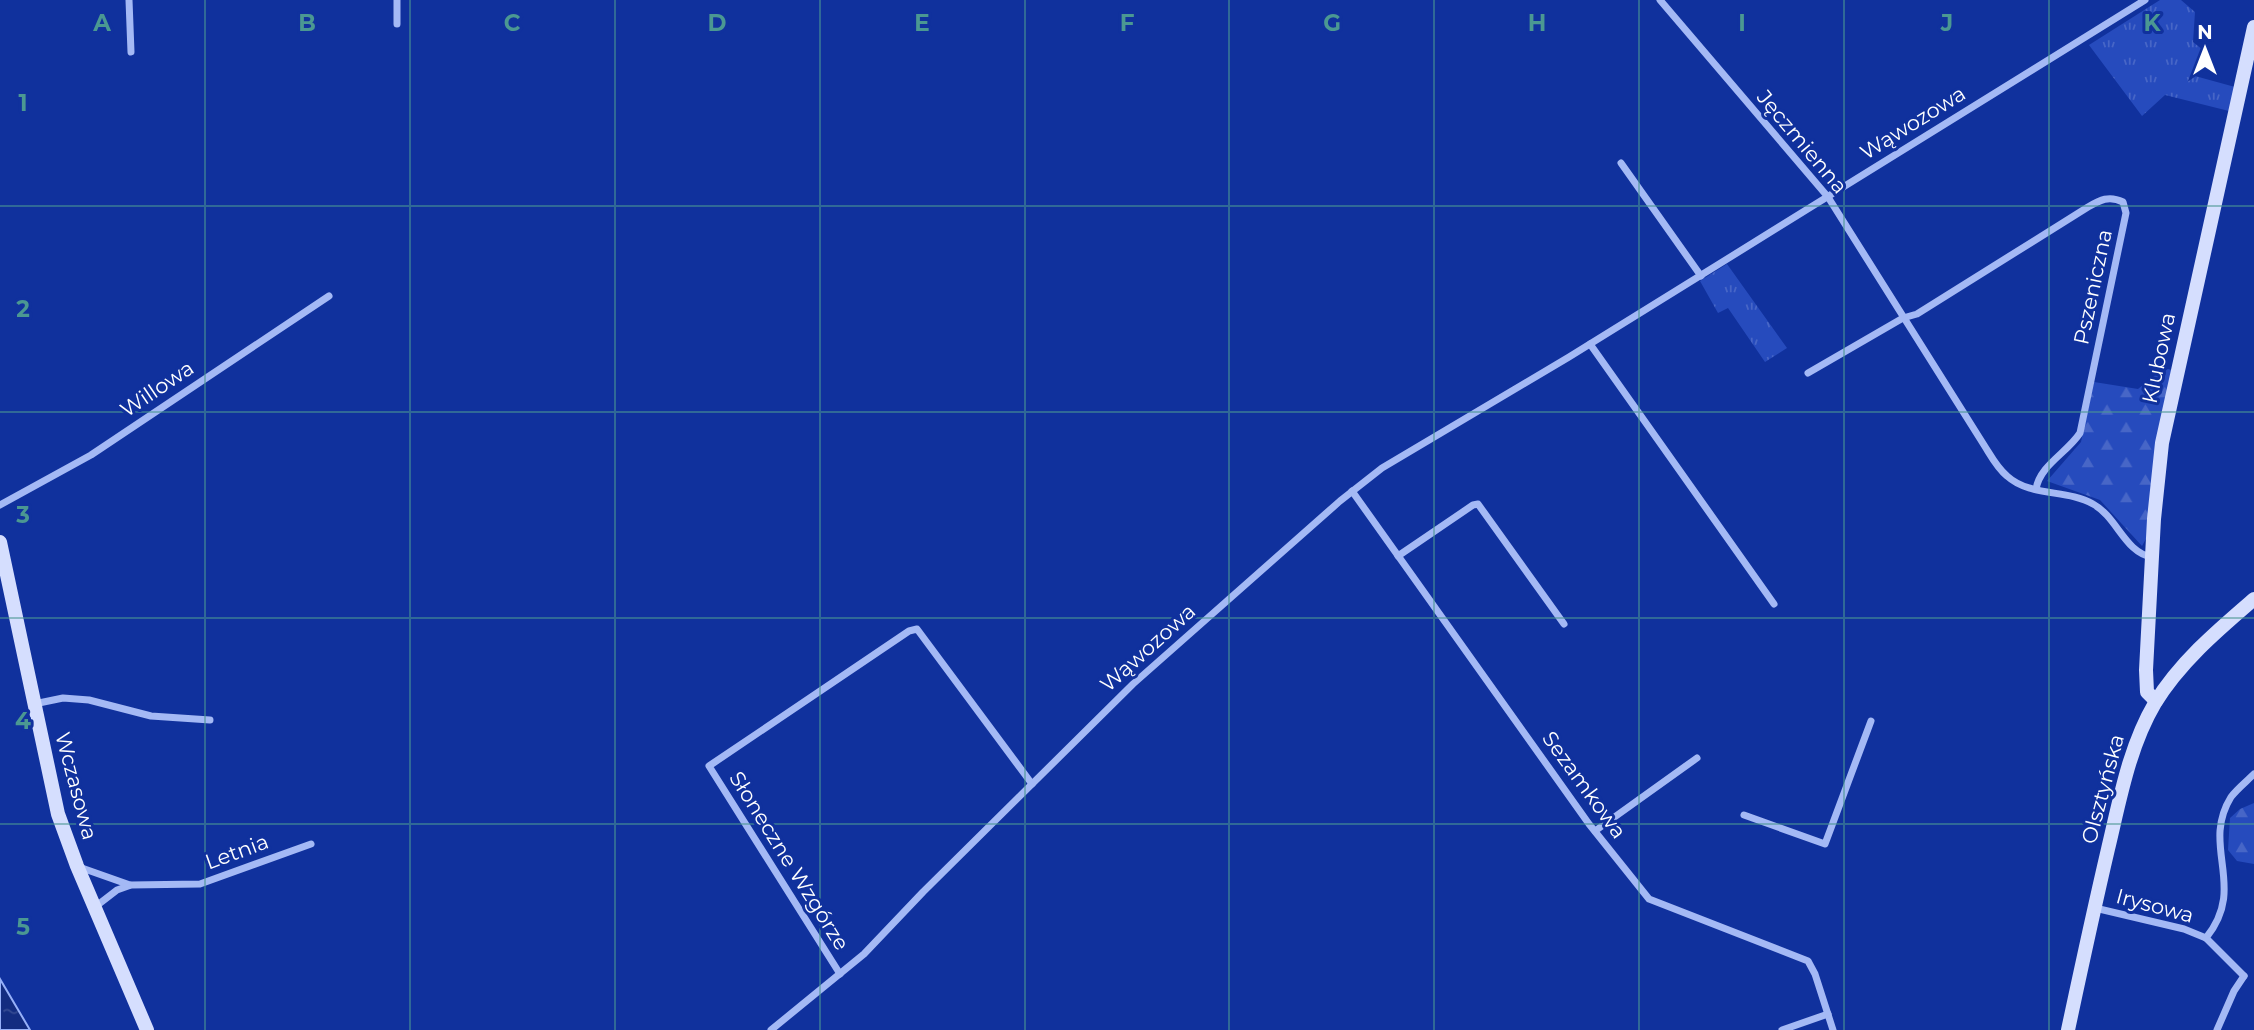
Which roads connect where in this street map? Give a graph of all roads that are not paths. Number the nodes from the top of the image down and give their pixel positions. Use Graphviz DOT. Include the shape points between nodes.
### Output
graph roads {
  1 [pos="129,0"];
  2 [pos="397,0"];
  3 [pos="1660,0"];
  4 [pos="2145,0"];
  5 [pos="397,24"];
  6 [pos="2254,27"];
  7 [pos="131,52"];
  8 [pos="1621,163"];
  9 [pos="1828,198"];
  10 [pos="1701,276"];
  11 [pos="329,296"];
  12 [pos="1903,318"];
  13 [pos="1590,344"];
  14 [pos="1808,373"];
  15 [pos="2036,489"];
  16 [pos="1352,491"];
  17 [pos="0,505"];
  18 [pos="0,542"];
  19 [pos="1398,556"];
  20 [pos="2152,557"];
  21 [pos="2254,599"];
  22 [pos="1774,604"];
  23 [pos="1564,624"];
  24 [pos="2156,701"];
  25 [pos="34,704"];
  26 [pos="210,720"];
  27 [pos="1871,721"];
  28 [pos="1697,758"];
  29 [pos="2254,774"];
  30 [pos="1032,784"];
  31 [pos="1744,815"];
  32 [pos="1595,831"];
  33 [pos="311,844"];
  34 [pos="77,866"];
  35 [pos="131,885"];
  36 [pos="95,907"];
  37 [pos="2095,908"];
  38 [pos="2206,938"];
  39 [pos="840,974"];
  40 [pos="2244,976"];
  41 [pos="2254,976"];
  42 [pos="1828,1014"];
  43 [pos="146,1030"];
  44 [pos="772,1030"];
  45 [pos="1782,1030"];
  46 [pos="1833,1030"];
  47 [pos="2068,1030"];
  48 [pos="2217,1030"];
  1 -- 7 [label="street"];
  2 -- 5 [label="street"];
  3 -- 9 [label="street, Jęczmienna"];
  4 -- 9 [label="street, Wąwozowa"];
  6 -- 20 [label="street, Klubowa" via="2162,443"];
  8 -- 10 [label="street"];
  9 -- 10 [label="street, Wąwozowa"];
  9 -- 12 [label="street, Jęczmienna"];
  10 -- 13 [label="street, Wąwozowa"];
  11 -- 17 [label="street, Willowa" via="91,455"];
  12 -- 14 [label="street"];
  12 -- 15 [label="street, Jęczmienna" via="1995,462 2018,484"];
  12 -- 15 [label="street, Pszeniczna" via="1917,314 2088,206 2105,198 2123,202 2126,213 2080,433 2038,478"];
  13 -- 16 [label="street, Wąwozowa" via="1382,468"];
  13 -- 22 [label="street"];
  15 -- 20 [label="street, Jęczmienna" via="2096,505 2116,523 2133,549"];
  16 -- 19 [label="street, Sezamkowa"];
  16 -- 30 [label="street, Wąwozowa" via="1133,684"];
  18 -- 25 [label="street, Wczasowa"];
  19 -- 23 [label="street" via="1478,504"];
  19 -- 32 [label="street, Sezamkowa"];
  20 -- 24 [label="street, Klubowa" via="2146,684"];
  21 -- 24 [label="street, Olsztyńska" via="2200,647"];
  24 -- 37 [label="street, Olsztyńska" via="2139,732 2125,776"];
  25 -- 26 [label="street" via="63,698 89,700 151,716"];
  25 -- 34 [label="street, Wczasowa" via="58,814"];
  27 -- 31 [label="street" via="1825,844"];
  28 -- 32 [label="street"];
  29 -- 38 [label="street, Irysowa" via="2231,797 2221,823 2226,895 2223,910"];
  30 -- 39 [label="street, Wąwozowa"];
  30 -- 39 [label="street, Słoneczne Wzgórze" via="917,629 709,766"];
  32 -- 42 [label="street, Sezamkowa" via="1648,899 1808,961"];
  33 -- 35 [label="street, Letnia" via="200,884"];
  34 -- 35 [label="street, Letnia"];
  34 -- 36 [label="street, Wczasowa"];
  35 -- 36 [label="street, Letnia"];
  36 -- 43 [label="street, Wczasowa"];
  37 -- 38 [label="street, Irysowa"];
  37 -- 47 [label="street, Olsztyńska"];
  38 -- 40 [label="street, Irysowa"];
  39 -- 44 [label="street, Wąwozowa"];
  40 -- 41 [label="street"];
  40 -- 48 [label="street"];
  42 -- 45 [label="street"];
  42 -- 46 [label="street, Sezamkowa"];
}
